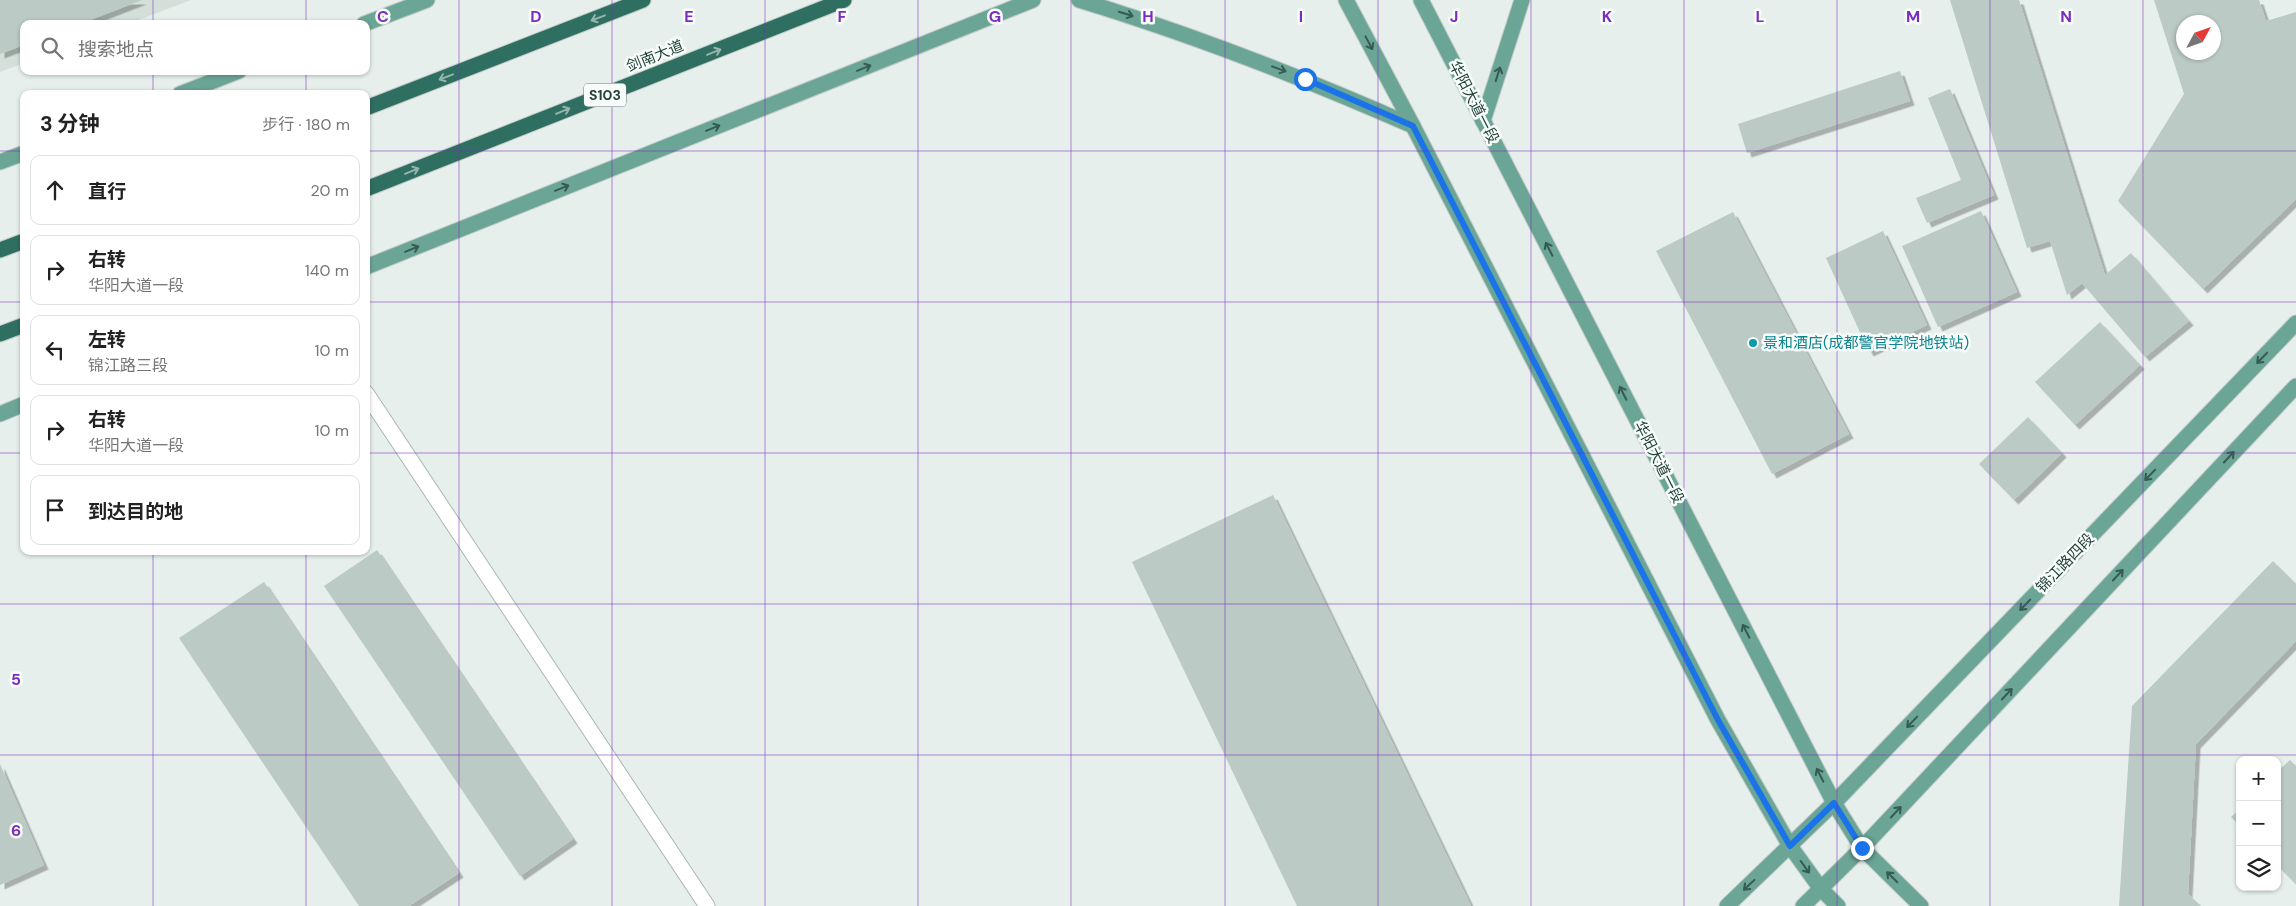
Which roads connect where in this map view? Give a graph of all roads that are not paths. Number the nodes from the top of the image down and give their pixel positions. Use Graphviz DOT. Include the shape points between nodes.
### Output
graph roads {
  1 [pos="427,0"];
  2 [pos="643,0"];
  3 [pos="844,0"];
  4 [pos="1033,0"];
  5 [pos="1079,0"];
  6 [pos="1346,0"];
  7 [pos="1421,0"];
  8 [pos="1522,0"];
  9 [pos="370,22"];
  10 [pos="229,75"];
  11 [pos="190,90"];
  12 [pos="370,106"];
  13 [pos="1483,121"];
  14 [pos="1413,126"];
  15 [pos="20,154"];
  16 [pos="0,162"];
  17 [pos="370,187"];
  18 [pos="20,242"];
  19 [pos="0,250"];
  20 [pos="370,265"];
  21 [pos="2296,323"];
  22 [pos="20,326"];
  23 [pos="0,334"];
  24 [pos="2296,386"];
  25 [pos="370,399"];
  26 [pos="20,406"];
  27 [pos="0,414"];
  28 [pos="1834,803"];
  29 [pos="1790,846"];
  30 [pos="1862,848"];
  31 [pos="1821,889"];
  32 [pos="707,906"];
  33 [pos="1727,906"];
  34 [pos="1804,906"];
  35 [pos="1838,906"];
  36 [pos="1921,906"];
  1 -- 9 [label="main road"];
  2 -- 12 [label="highway, one-way"];
  17 -- 3 [label="highway, 剑南大道 / S103, one-way"];
  20 -- 4 [label="main road, one-way"];
  5 -- 14 [label="main road, one-way" via="1149,21 1305,79"];
  6 -- 14 [label="main road, one-way"];
  7 -- 13 [label="main road, 华阳大道一段"];
  13 -- 8 [label="main road, one-way"];
  10 -- 11 [label="main road"];
  28 -- 13 [label="main road, 华阳大道一段, one-way"];
  14 -- 29 [label="main road" via="1718,720"];
  15 -- 16 [label="main road"];
  18 -- 19 [label="highway"];
  21 -- 28 [label="main road, 锦江路四段, one-way"];
  22 -- 23 [label="highway"];
  30 -- 24 [label="main road, one-way"];
  25 -- 32 [label="street"];
  26 -- 27 [label="main road"];
  28 -- 29 [label="main road, 锦江路四段"];
  28 -- 30 [label="main road, 华阳大道一段"];
  29 -- 31 [label="main road, one-way"];
  29 -- 33 [label="main road, 锦江路四段, one-way"];
  30 -- 31 [label="main road"];
  36 -- 30 [label="main road, 华阳大道一段, one-way"];
  31 -- 34 [label="main road"];
  31 -- 35 [label="main road"];
}
